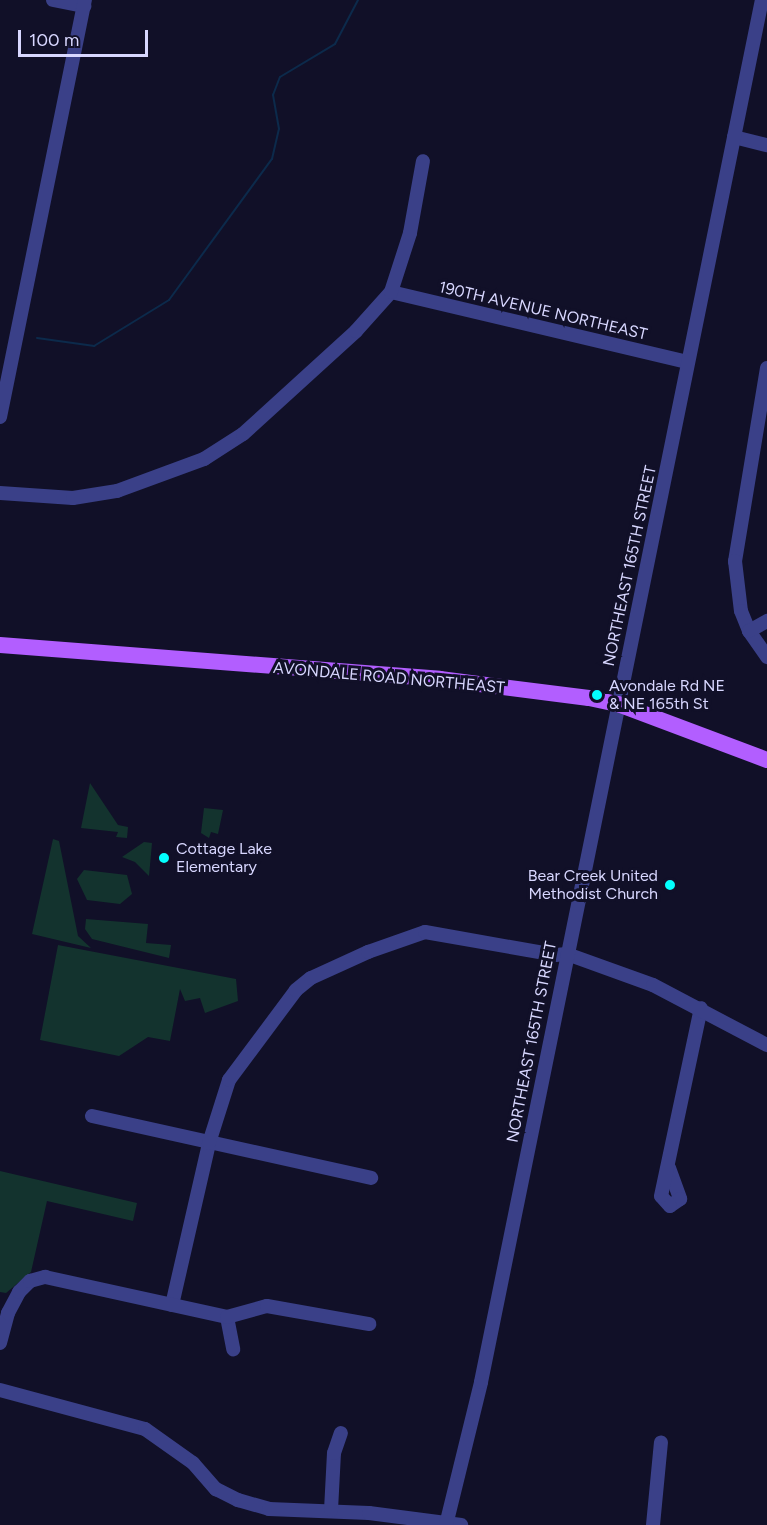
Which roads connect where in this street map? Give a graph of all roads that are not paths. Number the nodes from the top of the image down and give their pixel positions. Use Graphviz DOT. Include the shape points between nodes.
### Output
graph roads {
  1 [pos="52,0"];
  2 [pos="762,0"];
  3 [pos="84,3"];
  4 [pos="734,136"];
  5 [pos="767,145"];
  6 [pos="423,161"];
  7 [pos="391,292"];
  8 [pos="688,362"];
  9 [pos="767,368"];
  10 [pos="763,407"];
  11 [pos="0,417"];
  12 [pos="0,494"];
  13 [pos="767,621"];
  14 [pos="749,631"];
  15 [pos="0,645"];
  16 [pos="767,657"];
  17 [pos="618,704"];
  18 [pos="767,760"];
  19 [pos="567,954"];
  20 [pos="700,1008"];
  21 [pos="767,1045"];
  22 [pos="92,1116"];
  23 [pos="209,1143"];
  24 [pos="669,1168"];
  25 [pos="371,1178"];
  26 [pos="172,1305"];
  27 [pos="227,1317"];
  28 [pos="369,1324"];
  29 [pos="0,1343"];
  30 [pos="233,1349"];
  31 [pos="0,1390"];
  32 [pos="341,1433"];
  33 [pos="661,1442"];
  34 [pos="331,1510"];
  35 [pos="446,1523"];
  36 [pos="461,1525"];
  37 [pos="653,1525"];
  1 -- 3 [label="street"];
  2 -- 4 [label="street, NORTHEAST 165TH STREET"];
  3 -- 11 [label="street"];
  4 -- 5 [label="street"];
  4 -- 8 [label="street, NORTHEAST 165TH STREET"];
  6 -- 7 [label="street" via="410,233"];
  7 -- 8 [label="street, 190TH AVENUE NORTHEAST"];
  7 -- 12 [label="street" via="356,331 280,401 243,434 204,459 159,478 73,498"];
  8 -- 17 [label="street, NORTHEAST 165TH STREET"];
  9 -- 10 [label="street"];
  10 -- 14 [label="street" via="735,561 735,586"];
  13 -- 14 [label="street"];
  14 -- 16 [label="street"];
  15 -- 17 [label="main road, AVONDALE ROAD NORTHEAST" via="440,679"];
  17 -- 18 [label="main road, AVONDALE ROAD NORTHEAST"];
  17 -- 19 [label="street, NORTHEAST 165TH STREET"];
  19 -- 20 [label="street" via="653,985"];
  19 -- 23 [label="street" via="425,932 311,978 266,1026 223,1096"];
  19 -- 35 [label="street, NORTHEAST 165TH STREET" via="481,1382"];
  20 -- 21 [label="street"];
  20 -- 24 [label="street"];
  22 -- 23 [label="street"];
  23 -- 25 [label="street"];
  23 -- 26 [label="street"];
  26 -- 27 [label="street"];
  26 -- 29 [label="street" via="45,1277 30,1281 8,1313"];
  27 -- 28 [label="street" via="267,1306"];
  27 -- 30 [label="street"];
  31 -- 34 [label="street" via="145,1429 193,1463 216,1489 238,1500 269,1509"];
  32 -- 34 [label="street" via="334,1453"];
  33 -- 37 [label="street"];
  34 -- 35 [label="street"];
  35 -- 36 [label="street"];
}
